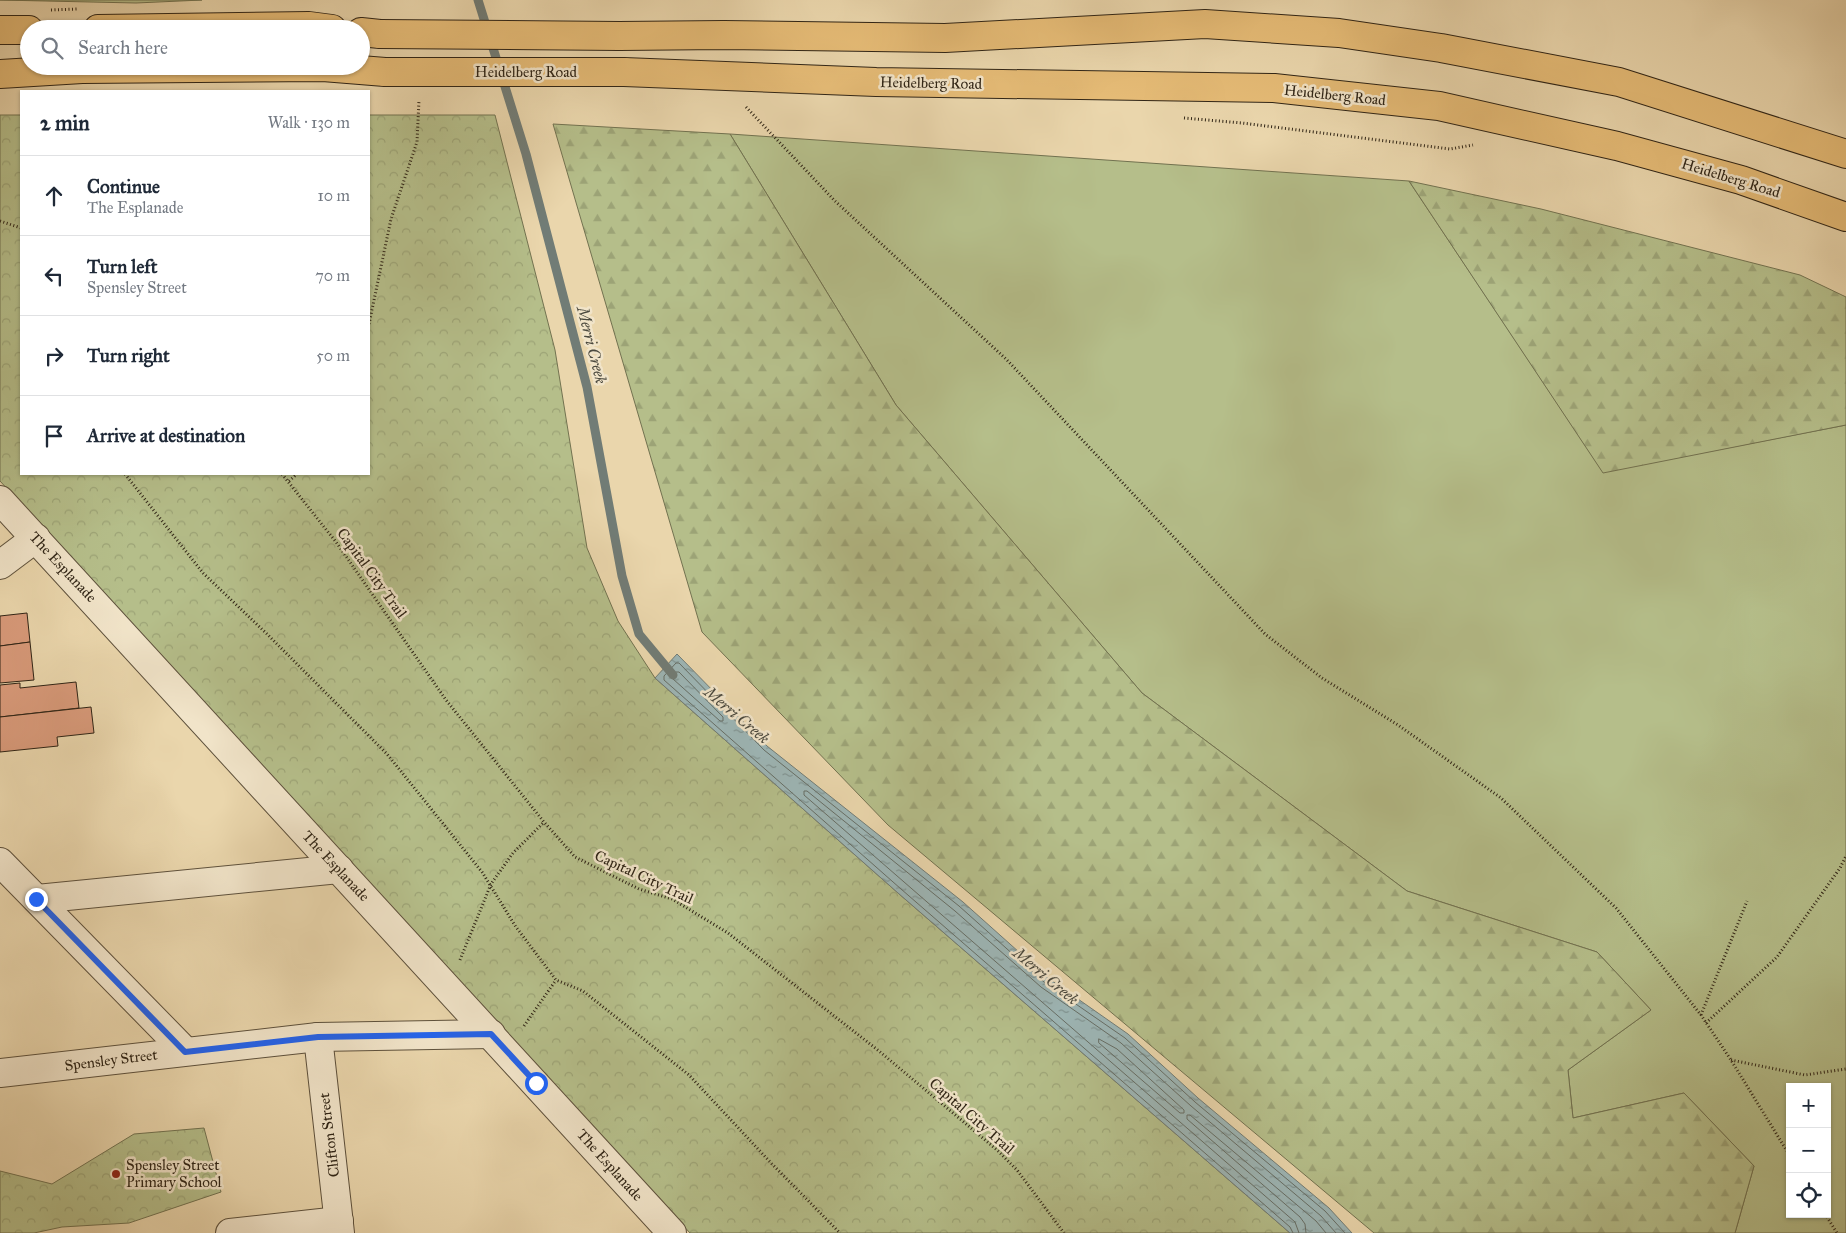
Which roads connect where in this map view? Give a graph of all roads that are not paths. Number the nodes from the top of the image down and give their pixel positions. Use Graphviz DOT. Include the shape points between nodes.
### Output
graph roads {
  1 [pos="0,30"];
  2 [pos="20,30"];
  3 [pos="370,33"];
  4 [pos="370,71"];
  5 [pos="20,73"];
  6 [pos="0,74"];
  7 [pos="1844,149"];
  8 [pos="1846,217"];
  9 [pos="0,500"];
  10 [pos="36,538"];
  11 [pos="0,565"];
  12 [pos="0,862"];
  13 [pos="339,869"];
  14 [pos="36,899"];
  15 [pos="491,1034"];
  16 [pos="318,1037"];
  17 [pos="185,1052"];
  18 [pos="0,1073"];
  19 [pos="340,1227"];
  20 [pos="230,1233"];
  21 [pos="672,1233"];
  1 -- 2 [label="main road"];
  3 -- 7 [label="main road, bridge" via="945,38 1205,24 1339,33 1449,49 1619,82"];
  4 -- 8 [label="main road, Heidelberg Road, bridge" via="624,72 886,82 1274,88 1439,106 1627,148 1741,180"];
  5 -- 6 [label="main road, Heidelberg Road, bridge"];
  9 -- 10 [label="street, The Esplanade"];
  10 -- 11 [label="street"];
  10 -- 13 [label="street, The Esplanade"];
  12 -- 14 [label="street"];
  13 -- 14 [label="street"];
  13 -- 15 [label="street, The Esplanade"];
  14 -- 17 [label="street"];
  15 -- 16 [label="street, Spensley Street"];
  15 -- 21 [label="street, The Esplanade"];
  16 -- 17 [label="street, Spensley Street"];
  16 -- 19 [label="street, Clifton Street"];
  17 -- 18 [label="street, Spensley Street"];
  19 -- 20 [label="street"];
}
